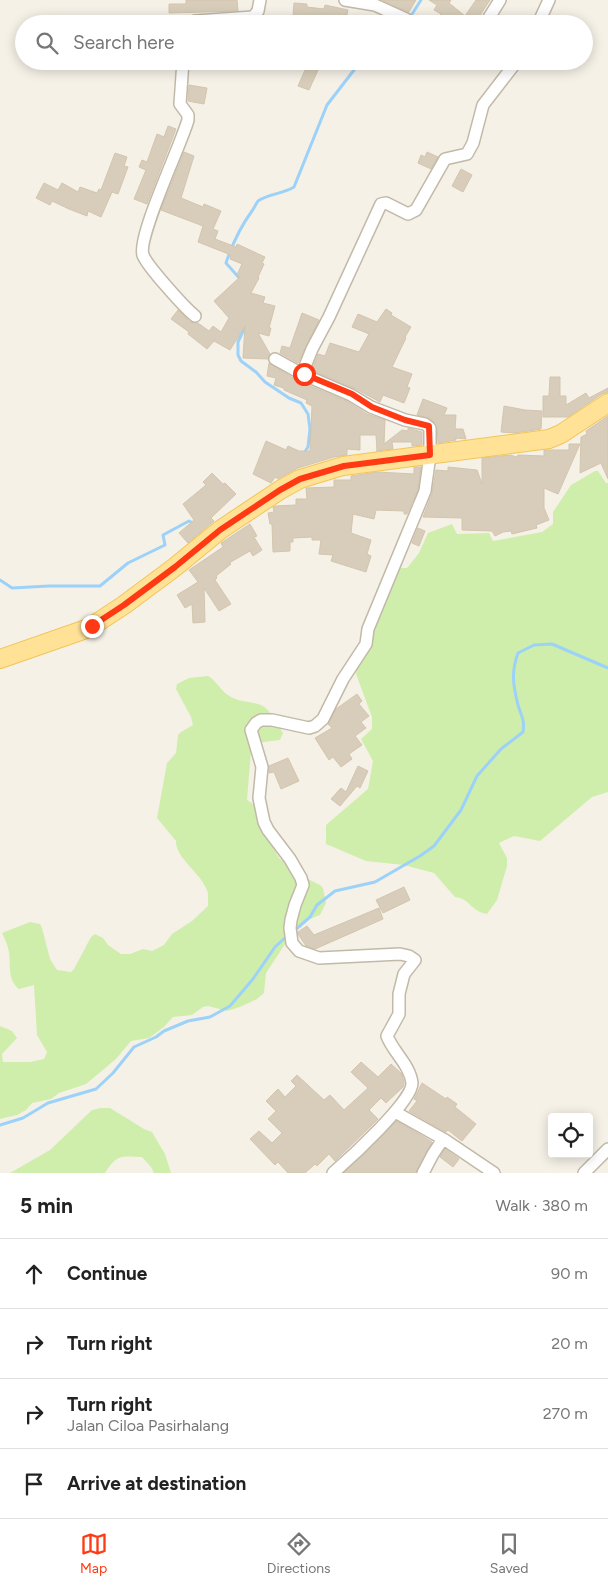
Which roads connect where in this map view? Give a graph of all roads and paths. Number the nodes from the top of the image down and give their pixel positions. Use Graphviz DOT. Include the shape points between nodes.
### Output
graph roads {
  1 [pos="260,0"];
  2 [pos="345,0"];
  3 [pos="500,0"];
  4 [pos="549,0"];
  5 [pos="254,15"];
  6 [pos="397,15"];
  7 [pos="491,15"];
  8 [pos="542,15"];
  9 [pos="182,70"];
  10 [pos="510,70"];
  11 [pos="195,316"];
  12 [pos="275,359"];
  13 [pos="302,374"];
  14 [pos="608,404"];
  15 [pos="430,455"];
  16 [pos="0,659"];
  17 [pos="395,1112"];
  18 [pos="443,1139"];
  19 [pos="608,1149"];
  20 [pos="333,1173"];
  21 [pos="423,1173"];
  22 [pos="494,1173"];
  23 [pos="584,1173"];
  1 -- 5 [label="street"];
  2 -- 6 [label="street" via="375,5"];
  3 -- 7 [label="street"];
  4 -- 8 [label="street"];
  9 -- 11 [label="street" via="180,104 188,120 157,198 142,248 145,259 179,302"];
  10 -- 13 [label="street" via="483,105 467,154 445,159 416,210 408,214 384,202 381,204"];
  12 -- 13 [label="street"];
  13 -- 15 [label="street" via="352,394 372,407 429,426"];
  14 -- 15 [label="main road" via="554,438"];
  15 -- 16 [label="main road" via="344,466 300,479 220,530 124,605 89,628"];
  15 -- 17 [label="street" via="425,491 371,620 366,644 343,679 323,719 309,728 261,720 251,730 262,767 259,798 264,822 290,859 303,885 291,920 292,943 299,951 319,958 400,954 414,960 404,974 398,1014 387,1036 407,1067 412,1083"];
  17 -- 18 [label="street"];
  17 -- 20 [label="street"];
  18 -- 21 [label="street"];
  18 -- 22 [label="street"];
  19 -- 23 [label="street"];
}
